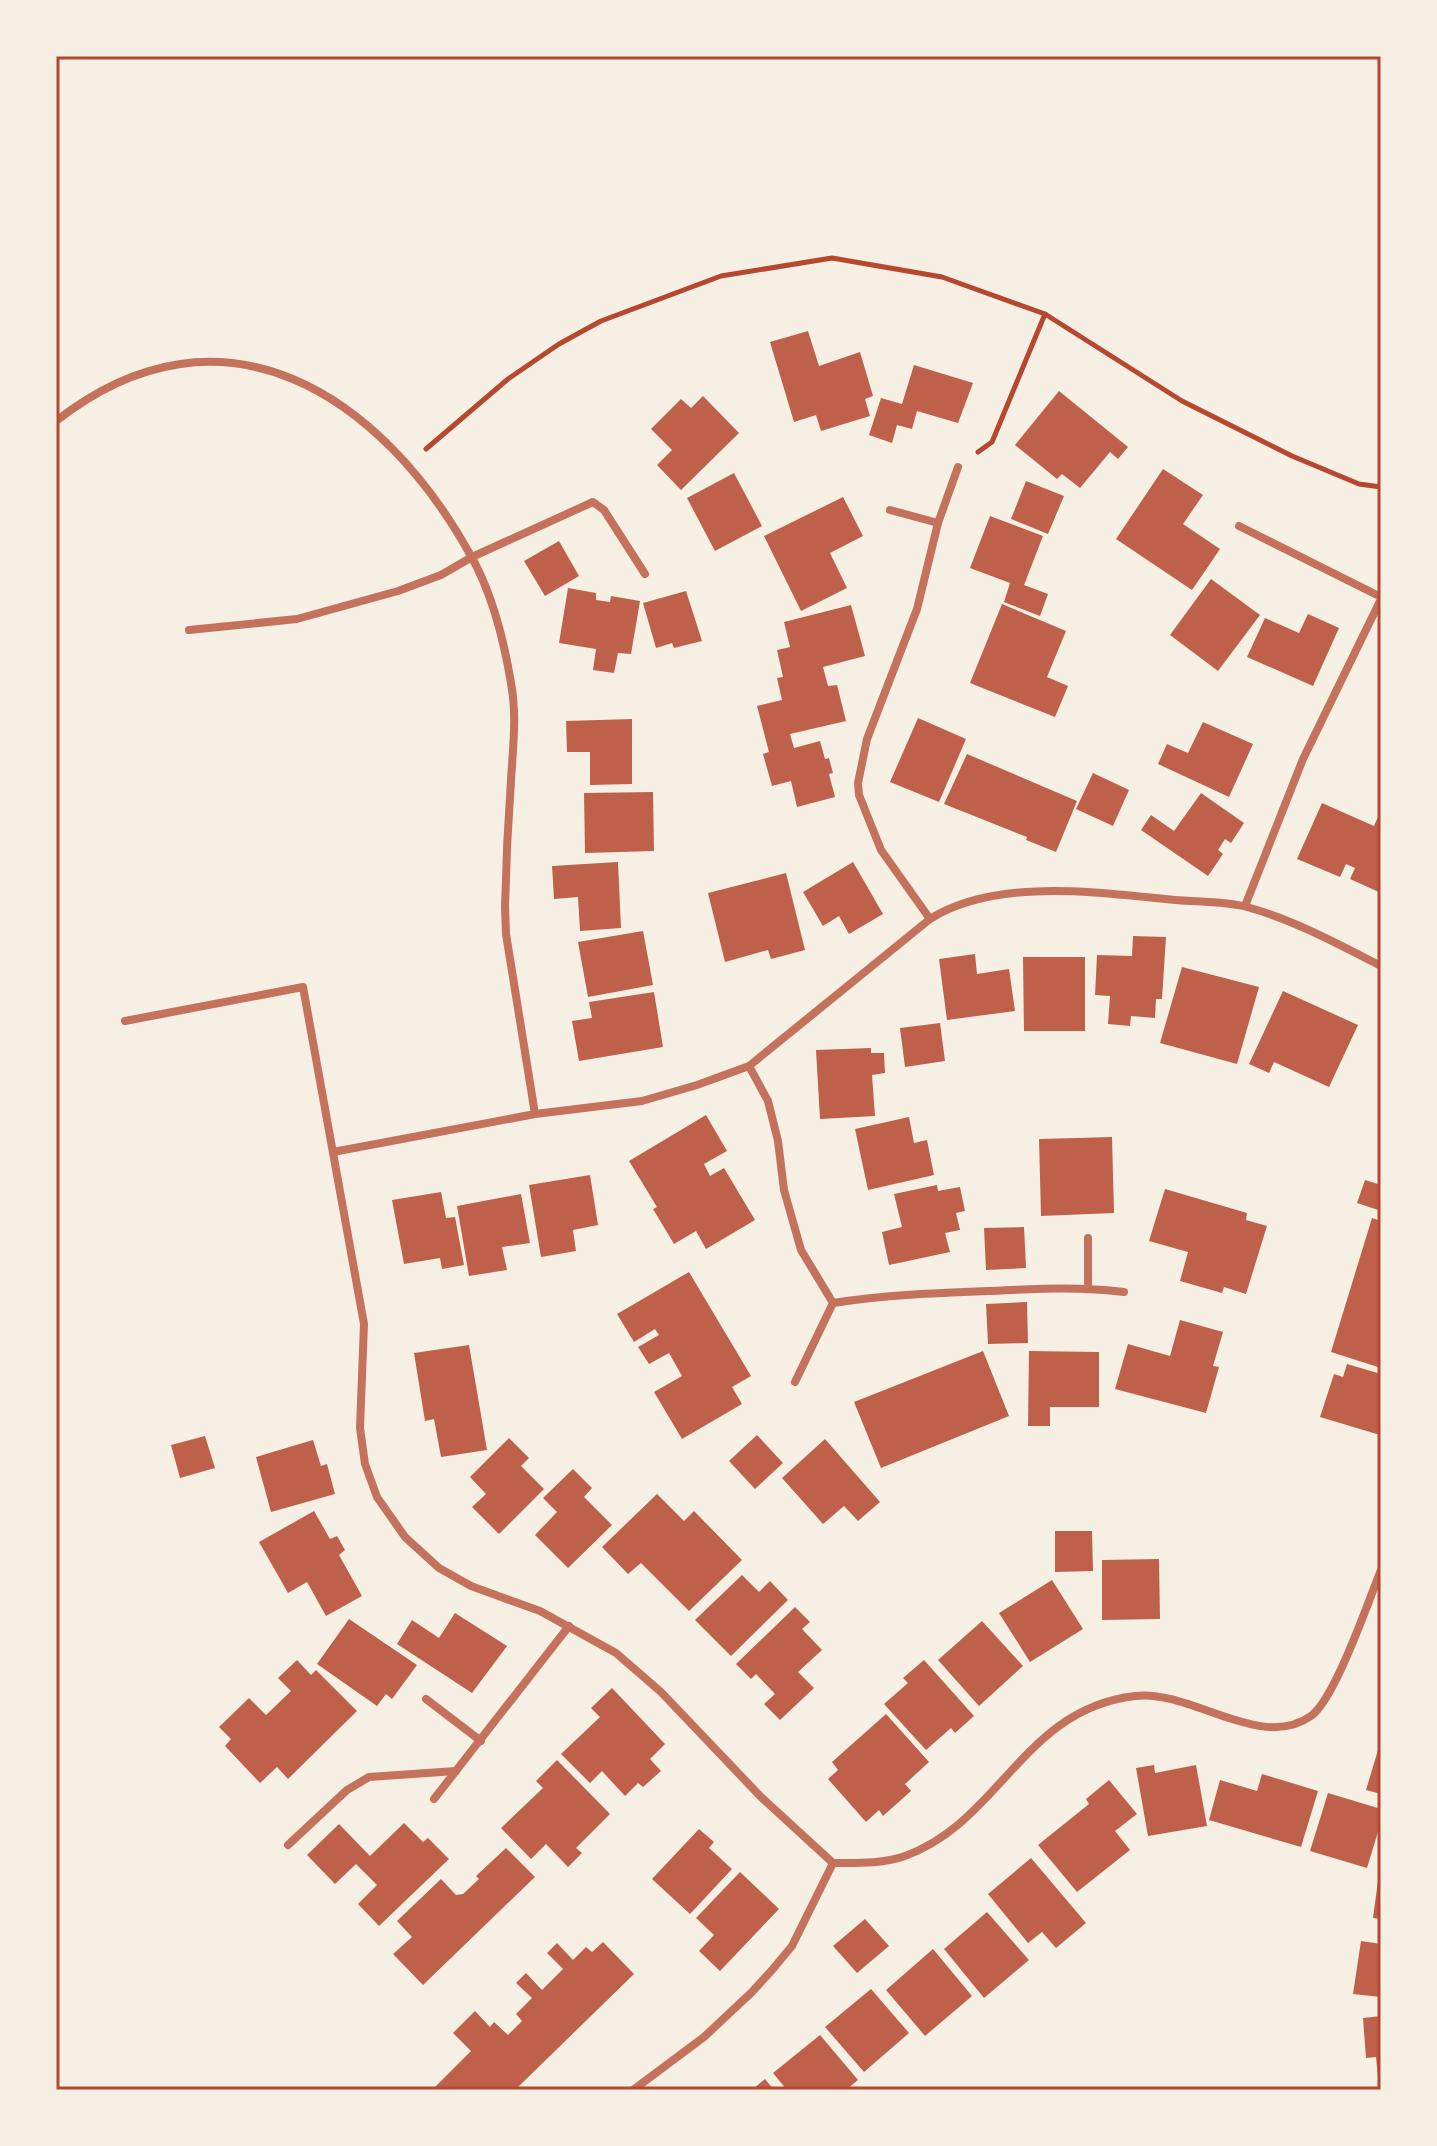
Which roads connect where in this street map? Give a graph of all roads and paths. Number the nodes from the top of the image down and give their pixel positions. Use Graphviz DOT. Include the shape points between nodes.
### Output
graph roads {
  1 [pos="1045,314"];
  2 [pos="56,421"];
  3 [pos="407,466"];
  4 [pos="958,467"];
  5 [pos="1381,487"];
  6 [pos="890,510"];
  7 [pos="938,523"];
  8 [pos="1239,526"];
  9 [pos="472,557"];
  10 [pos="645,574"];
  11 [pos="1381,598"];
  12 [pos="189,630"];
  13 [pos="1245,906"];
  14 [pos="930,919"];
  15 [pos="1381,966"];
  16 [pos="125,1021"];
  17 [pos="749,1066"];
  18 [pos="535,1114"];
  19 [pos="333,1152"];
  20 [pos="1088,1238"];
  21 [pos="1088,1287"];
  22 [pos="1124,1292"];
  23 [pos="833,1303"];
  24 [pos="795,1382"];
  25 [pos="1381,1570"];
  26 [pos="569,1626"];
  27 [pos="426,1699"];
  28 [pos="481,1741"];
  29 [pos="456,1771"];
  30 [pos="434,1799"];
  31 [pos="288,1845"];
  32 [pos="833,1863"];
  33 [pos="632,2090"];
  1 -- 3 [label="path" via="942,277 832,258 721,276 601,321 559,344 508,379"];
  1 -- 4 [label="path" via="992,442"];
  1 -- 5 [label="path" via="1182,401 1292,456 1359,484"];
  2 -- 3 [label="street" via="129,376 168,365 231,363 279,372 338,401 373,428"];
  3 -- 9 [label="street"];
  4 -- 7 [label="street"];
  6 -- 7 [label="street"];
  7 -- 14 [label="street" via="917,609 867,739 858,783 881,850"];
  8 -- 11 [label="street"];
  9 -- 10 [label="street" via="593,502 604,510"];
  9 -- 12 [label="street" via="427,581 297,619"];
  9 -- 18 [label="street" via="499,631 514,699 506,934"];
  11 -- 13 [label="street" via="1303,759"];
  13 -- 14 [label="street" via="1051,891 961,904"];
  13 -- 15 [label="street"];
  14 -- 17 [label="street"];
  16 -- 19 [label="street" via="303,987"];
  17 -- 18 [label="street" via="642,1101"];
  17 -- 23 [label="street" via="768,1101 801,1250"];
  18 -- 19 [label="street"];
  19 -- 26 [label="street" via="364,1324 360,1428 377,1497 405,1537 439,1568"];
  20 -- 21 [label="street"];
  21 -- 22 [label="street"];
  21 -- 23 [label="street"];
  23 -- 24 [label="street"];
  25 -- 32 [label="street" via="1326,1702 1299,1724 1251,1725 1172,1700 1137,1695 1101,1703 1044,1735 968,1817 938,1840 904,1856"];
  26 -- 28 [label="street"];
  26 -- 32 [label="street" via="631,1665"];
  27 -- 28 [label="street"];
  28 -- 29 [label="street"];
  29 -- 30 [label="street"];
  29 -- 31 [label="street" via="369,1777 347,1790"];
  32 -- 33 [label="street" via="792,1946 762,1981 704,2037"];
}
